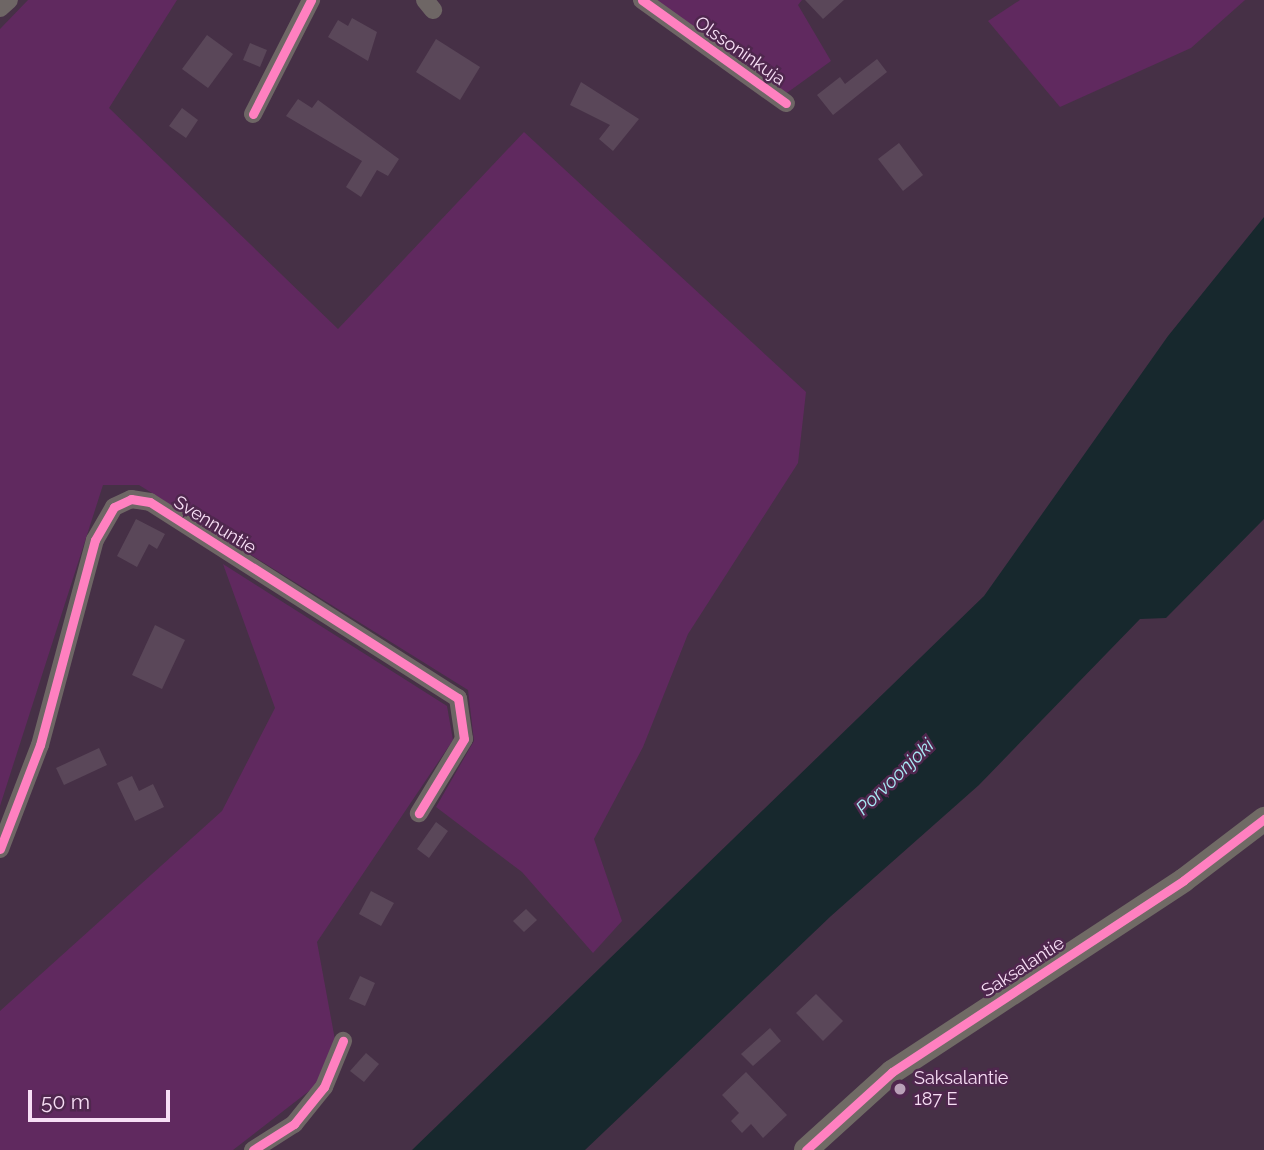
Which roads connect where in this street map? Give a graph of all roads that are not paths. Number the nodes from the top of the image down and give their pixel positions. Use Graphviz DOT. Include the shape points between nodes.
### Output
graph roads {
  1 [pos="9,0"];
  2 [pos="311,0"];
  3 [pos="642,0"];
  4 [pos="0,8"];
  5 [pos="786,103"];
  6 [pos="253,114"];
  7 [pos="419,813"];
  8 [pos="1264,819"];
  9 [pos="0,849"];
  10 [pos="343,1041"];
  11 [pos="253,1150"];
  12 [pos="806,1150"];
  1 -- 4 [label="street"];
  2 -- 6 [label="street"];
  3 -- 5 [label="street, Olssoninkuja"];
  7 -- 9 [label="street, Svennuntie" via="464,739 458,698 150,502 131,499 114,507 95,540 40,745"];
  8 -- 12 [label="street, Saksalantie" via="1184,880 892,1073"];
  10 -- 11 [label="street" via="324,1087 294,1124"];
}
